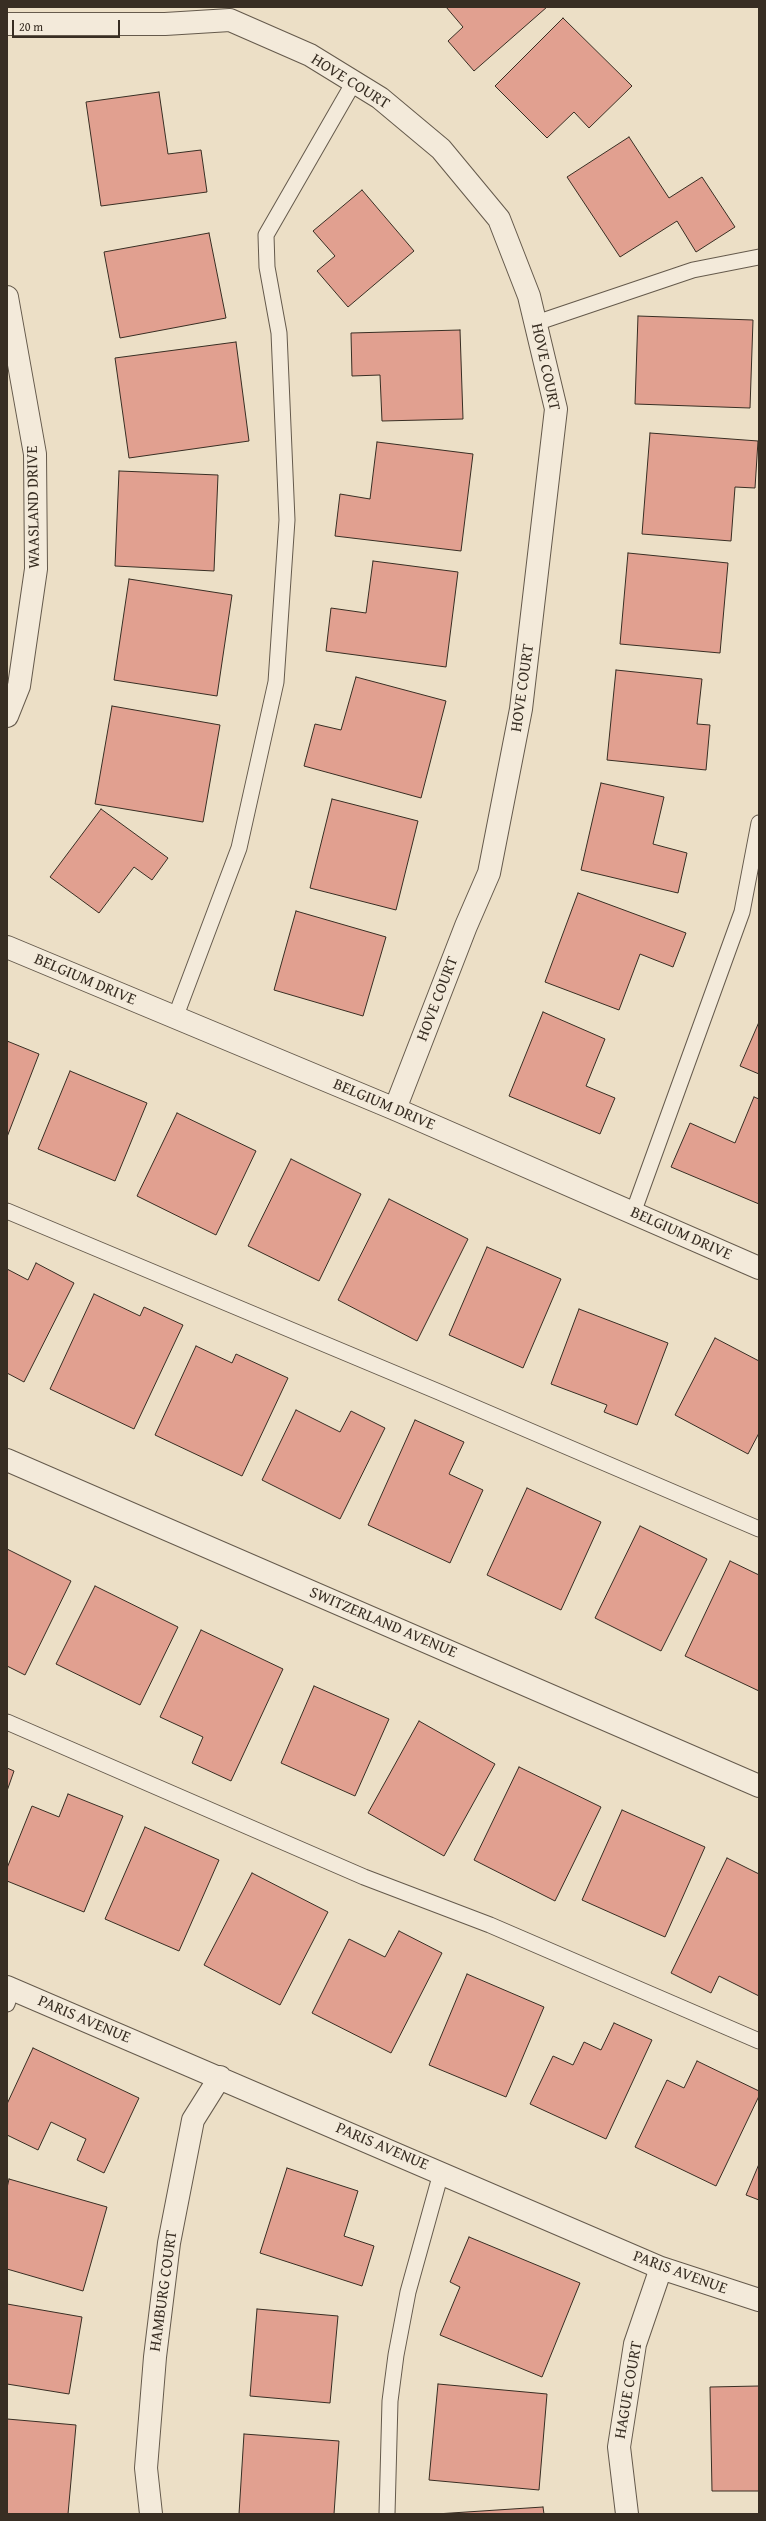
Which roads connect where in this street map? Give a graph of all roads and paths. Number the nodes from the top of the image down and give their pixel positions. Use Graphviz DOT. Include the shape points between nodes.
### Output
graph roads {
  1 [pos="7,24"];
  2 [pos="354,82"];
  3 [pos="759,257"];
  4 [pos="7,296"];
  5 [pos="536,323"];
  6 [pos="7,716"];
  7 [pos="759,823"];
  8 [pos="7,947"];
  9 [pos="175,1018"];
  10 [pos="395,1109"];
  11 [pos="7,1211"];
  12 [pos="633,1213"];
  13 [pos="759,1268"];
  14 [pos="7,1460"];
  15 [pos="759,1529"];
  16 [pos="7,1722"];
  17 [pos="759,1786"];
  18 [pos="9,1993"];
  19 [pos="759,2040"];
  20 [pos="220,2077"];
  21 [pos="440,2173"];
  22 [pos="661,2268"];
  23 [pos="759,2300"];
  24 [pos="151,2514"];
  25 [pos="387,2514"];
  26 [pos="627,2514"];
  1 -- 2 [label="street, HOVE COURT" via="165,24 230,20 310,55"];
  2 -- 5 [label="street, HOVE COURT" via="380,98 441,149 499,219 529,296"];
  2 -- 9 [label="lane" via="266,235 267,267 279,333 287,520 276,682 239,848"];
  3 -- 5 [label="lane" via="693,270"];
  4 -- 6 [label="street, WAASLAND DRIVE" via="35,454 36,561 19,686"];
  5 -- 10 [label="street, HOVE COURT" via="556,409 521,709 489,873"];
  7 -- 12 [label="lane" via="742,912"];
  8 -- 9 [label="street, BELGIUM DRIVE"];
  9 -- 10 [label="street, BELGIUM DRIVE"];
  10 -- 12 [label="street, BELGIUM DRIVE"];
  11 -- 15 [label="lane"];
  12 -- 13 [label="street, BELGIUM DRIVE"];
  14 -- 17 [label="street, SWITZERLAND AVENUE"];
  16 -- 19 [label="lane" via="364,1877 490,1925"];
  18 -- 20 [label="street, PARIS AVENUE"];
  20 -- 21 [label="street, PARIS AVENUE"];
  20 -- 24 [label="street, HAMBURG COURT" via="193,2120 169,2243 155,2357 146,2468"];
  21 -- 22 [label="street, PARIS AVENUE"];
  21 -- 25 [label="lane" via="408,2292 396,2355 390,2401"];
  22 -- 23 [label="street, PARIS AVENUE"];
  22 -- 26 [label="street, HAGUE COURT" via="635,2344 619,2447"];
}
